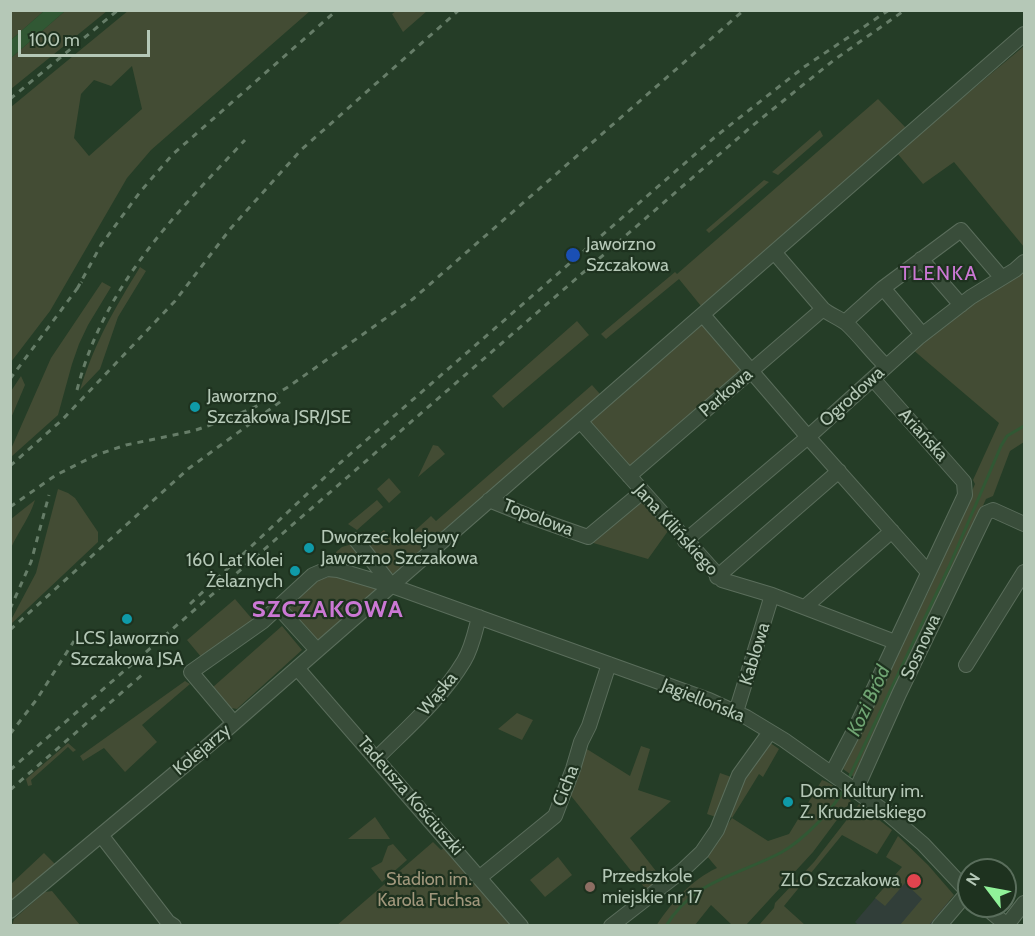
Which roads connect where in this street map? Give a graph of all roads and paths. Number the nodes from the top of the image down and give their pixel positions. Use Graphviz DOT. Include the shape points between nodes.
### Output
graph roads {
  1 [pos="1024,34"];
  2 [pos="774,252"];
  3 [pos="921,259"];
  4 [pos="1024,262"];
  5 [pos="1002,278"];
  6 [pos="883,288"];
  7 [pos="961,304"];
  8 [pos="822,309"];
  9 [pos="703,315"];
  10 [pos="845,322"];
  11 [pos="922,334"];
  12 [pos="751,371"];
  13 [pos="880,372"];
  14 [pos="580,422"];
  15 [pos="808,437"];
  16 [pos="839,471"];
  17 [pos="629,476"];
  18 [pos="642,492"];
  19 [pos="489,500"];
  20 [pos="1024,524"];
  21 [pos="892,531"];
  22 [pos="356,540"];
  23 [pos="685,541"];
  24 [pos="928,572"];
  25 [pos="1024,572"];
  26 [pos="717,577"];
  27 [pos="392,586"];
  28 [pos="772,595"];
  29 [pos="278,606"];
  30 [pos="805,607"];
  31 [pos="479,617"];
  32 [pos="895,642"];
  33 [pos="317,650"];
  34 [pos="609,664"];
  35 [pos="966,665"];
  36 [pos="297,668"];
  37 [pos="736,712"];
  38 [pos="234,723"];
  39 [pos="770,732"];
  40 [pos="377,758"];
  41 [pos="833,774"];
  42 [pos="855,789"];
  43 [pos="101,835"];
  44 [pos="479,878"];
  45 [pos="957,882"];
  46 [pos="1024,903"];
  47 [pos="957,906"];
  48 [pos="10,911"];
  49 [pos="1007,925"];
  50 [pos="174,926"];
  51 [pos="521,926"];
  52 [pos="611,926"];
  53 [pos="939,926"];
  1 -- 2 [label="street, Kolejarzy"];
  2 -- 8 [label="street"];
  2 -- 9 [label="street, Kolejarzy"];
  3 -- 5 [label="street" via="961,231"];
  3 -- 6 [label="street"];
  3 -- 7 [label="street"];
  4 -- 5 [label="street, Ogrodowa"];
  5 -- 7 [label="street, Ogrodowa"];
  6 -- 10 [label="street"];
  6 -- 11 [label="street"];
  7 -- 11 [label="street, Ogrodowa"];
  8 -- 10 [label="street"];
  8 -- 12 [label="street, Parkowa"];
  9 -- 12 [label="street"];
  9 -- 14 [label="street, Kolejarzy"];
  10 -- 13 [label="street, Ariańska" via="873,354"];
  11 -- 13 [label="street, Ogrodowa"];
  12 -- 15 [label="street"];
  12 -- 17 [label="street, Parkowa"];
  13 -- 15 [label="street, Ogrodowa"];
  13 -- 24 [label="street, Ariańska" via="964,482 965,495"];
  14 -- 17 [label="street, Jana Kilińskiego"];
  14 -- 19 [label="street, Kolejarzy"];
  15 -- 16 [label="street"];
  15 -- 23 [label="street, Ogrodowa"];
  16 -- 21 [label="street"];
  16 -- 26 [label="street"];
  17 -- 18 [label="street, Jana Kilińskiego"];
  18 -- 19 [label="street, Topolowa" via="588,537"];
  18 -- 23 [label="street, Jana Kilińskiego"];
  19 -- 27 [label="street, Kolejarzy"];
  20 -- 42 [label="street, Sosnowa" via="993,510 986,513"];
  21 -- 24 [label="street"];
  21 -- 30 [label="street"];
  22 -- 27 [label="street"];
  23 -- 26 [label="street, Jana Kilińskiego"];
  24 -- 32 [label="street"];
  25 -- 35 [label="street"];
  26 -- 28 [label="street, Jana Kilińskiego"];
  27 -- 29 [label="street, Jagiellońska" via="327,569 313,575"];
  27 -- 31 [label="street, Jagiellońska"];
  27 -- 33 [label="street, Kolejarzy"];
  28 -- 30 [label="street, Jana Kilińskiego"];
  28 -- 37 [label="street, Kablowa"];
  29 -- 33 [label="street"];
  29 -- 38 [label="street" via="262,622 191,672"];
  30 -- 32 [label="street, Jana Kilińskiego"];
  31 -- 34 [label="street, Jagiellońska"];
  31 -- 40 [label="street, Wąska" via="465,660 450,682"];
  32 -- 41 [label="street"];
  33 -- 36 [label="street, Kolejarzy"];
  34 -- 37 [label="street, Jagiellońska"];
  34 -- 44 [label="street, Cicha" via="555,816"];
  36 -- 38 [label="street, Kolejarzy"];
  36 -- 40 [label="street, Tadeusza Kościuszki"];
  37 -- 39 [label="street, Jagiellońska"];
  38 -- 43 [label="street, Kolejarzy"];
  39 -- 41 [label="street, Jagiellońska"];
  39 -- 52 [label="street" via="739,775 717,830 702,852"];
  40 -- 44 [label="street, Tadeusza Kościuszki"];
  41 -- 42 [label="street, Jagiellońska"];
  42 -- 45 [label="street, Jagiellońska" via="906,829"];
  43 -- 48 [label="street, Kolejarzy"];
  43 -- 50 [label="street"];
  44 -- 51 [label="street, Tadeusza Kościuszki"];
  46 -- 49 [label="street"];
  47 -- 53 [label="street"];
}
